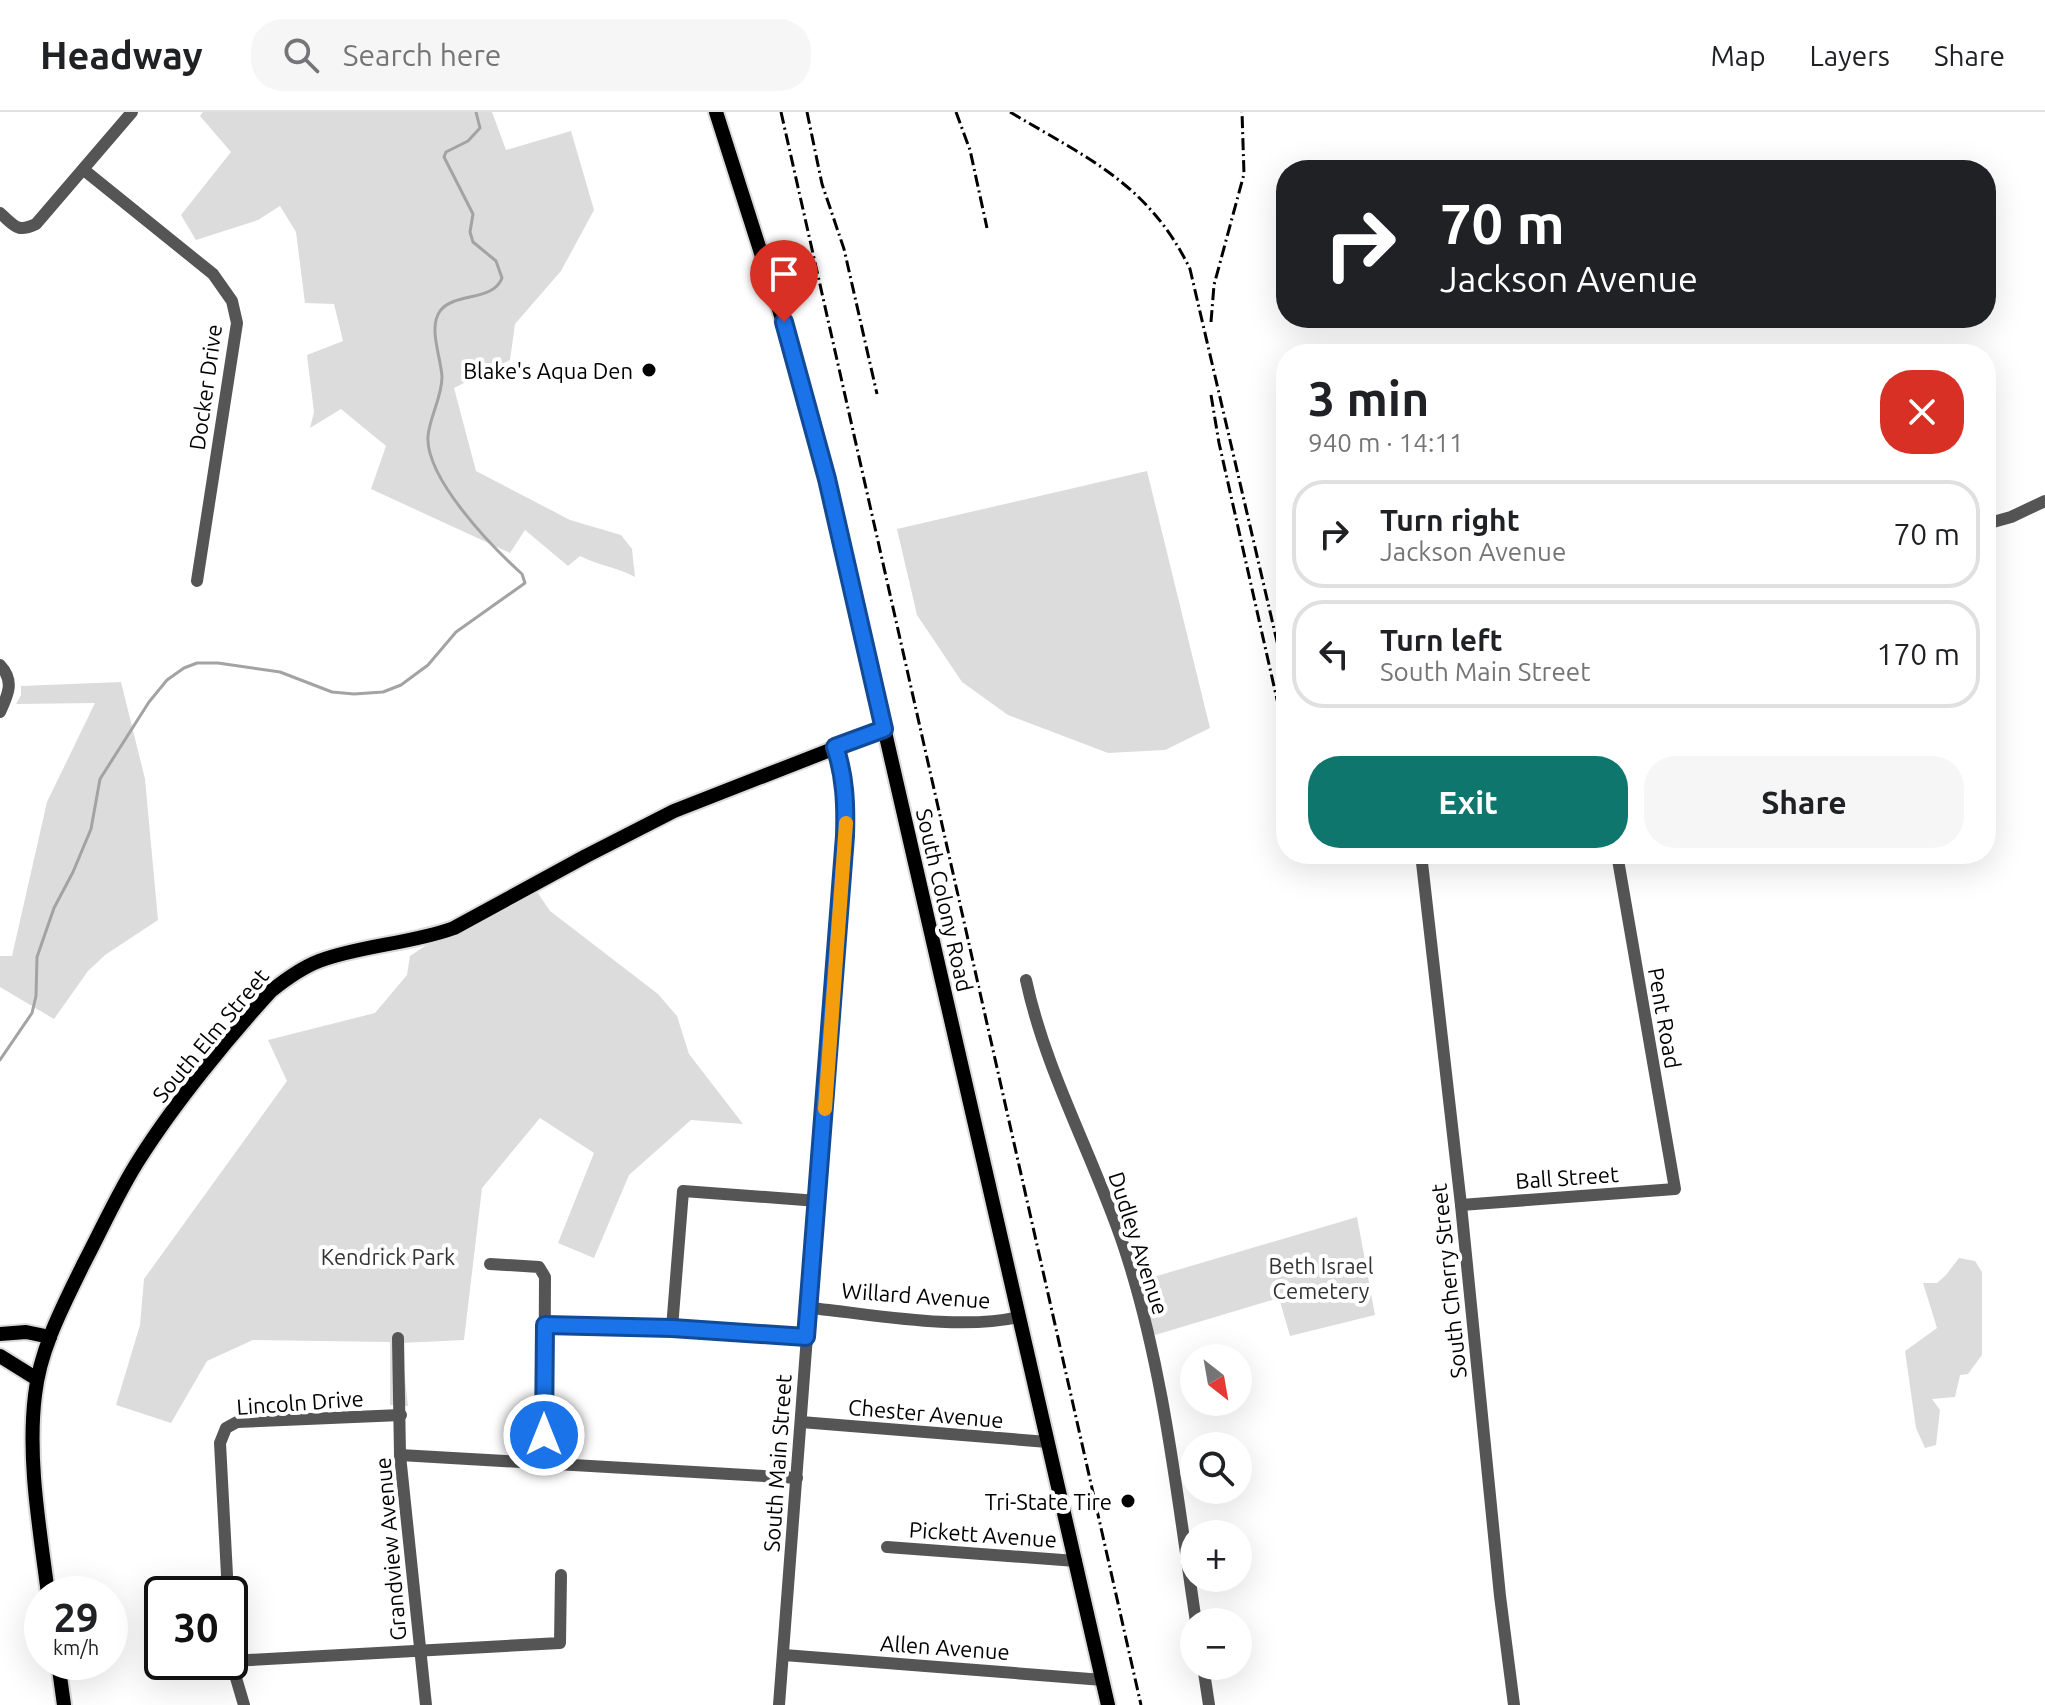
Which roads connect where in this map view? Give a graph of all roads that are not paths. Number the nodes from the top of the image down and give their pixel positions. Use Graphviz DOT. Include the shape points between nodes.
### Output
graph roads {
  1 [pos="132,112"];
  2 [pos="716,112"];
  3 [pos="84,170"];
  4 [pos="0,213"];
  5 [pos="2045,501"];
  6 [pos="1996,521"];
  7 [pos="197,581"];
  8 [pos="0,665"];
  9 [pos="0,712"];
  10 [pos="884,729"];
  11 [pos="835,747"];
  12 [pos="1422,864"];
  13 [pos="1619,864"];
  14 [pos="1026,980"];
  15 [pos="1675,1189"];
  16 [pos="818,1201"];
  17 [pos="1461,1205"];
  18 [pos="490,1264"];
  19 [pos="810,1308"];
  20 [pos="1019,1317"];
  21 [pos="545,1325"];
  22 [pos="672,1328"];
  23 [pos="0,1334"];
  24 [pos="50,1337"];
  25 [pos="806,1337"];
  26 [pos="398,1338"];
  27 [pos="0,1356"];
  28 [pos="37,1379"];
  29 [pos="401,1415"];
  30 [pos="801,1422"];
  31 [pos="1048,1442"];
  32 [pos="400,1455"];
  33 [pos="544,1462"];
  34 [pos="797,1478"];
  35 [pos="887,1547"];
  36 [pos="1076,1561"];
  37 [pos="561,1575"];
  38 [pos="46,1576"];
  39 [pos="227,1576"];
  40 [pos="1194,1608"];
  41 [pos="420,1650"];
  42 [pos="784,1655"];
  43 [pos="248,1660"];
  44 [pos="61,1680"];
  45 [pos="237,1680"];
  46 [pos="1103,1680"];
  47 [pos="1205,1680"];
  48 [pos="64,1705"];
  49 [pos="244,1705"];
  50 [pos="426,1705"];
  51 [pos="779,1705"];
  52 [pos="1108,1705"];
  53 [pos="1209,1705"];
  54 [pos="1514,1705"];
  1 -- 3 [label="street"];
  2 -- 10 [label="main road, South Colony Road" via="804,389"];
  3 -- 4 [label="street" via="36,224 18,228"];
  3 -- 7 [label="street, Docker Drive" via="213,274 232,301 237,323"];
  5 -- 6 [label="street"];
  8 -- 9 [label="street" via="10,691"];
  10 -- 11 [label="main road, South Elm Street"];
  10 -- 20 [label="main road, South Colony Road"];
  11 -- 16 [label="street, South Main Street" via="846,803 845,836"];
  11 -- 24 [label="main road, South Elm Street" via="689,804 454,928 332,957 289,977 260,1004 148,1146"];
  12 -- 17 [label="street, South Cherry Street"];
  13 -- 15 [label="street, Pent Road"];
  14 -- 40 [label="street, Dudley Avenue" via="1039,1033 1111,1210 1136,1289 1158,1381"];
  15 -- 17 [label="street, Ball Street"];
  16 -- 19 [label="street, South Main Street"];
  16 -- 22 [label="street" via="683,1191"];
  17 -- 54 [label="street, South Cherry Street"];
  18 -- 21 [label="street" via="543,1271"];
  19 -- 20 [label="street, Willard Avenue" via="949,1321"];
  19 -- 25 [label="street, South Main Street"];
  20 -- 31 [label="main road, South Colony Road"];
  21 -- 22 [label="street"];
  21 -- 33 [label="street"];
  22 -- 25 [label="street"];
  23 -- 24 [label="main road"];
  24 -- 28 [label="main road, South Elm Street"];
  25 -- 30 [label="street, South Main Street"];
  26 -- 29 [label="street, Grandview Avenue"];
  27 -- 28 [label="main road"];
  28 -- 38 [label="main road, South Elm Street" via="33,1443"];
  29 -- 32 [label="street, Grandview Avenue"];
  29 -- 39 [label="street, Lincoln Drive" via="237,1422 226,1428 220,1443"];
  30 -- 31 [label="street, Chester Avenue"];
  30 -- 34 [label="street, South Main Street"];
  31 -- 36 [label="main road, South Colony Road"];
  32 -- 33 [label="street"];
  32 -- 41 [label="street, Grandview Avenue"];
  33 -- 34 [label="street"];
  34 -- 42 [label="street, South Main Street"];
  35 -- 36 [label="street, Pickett Avenue"];
  36 -- 46 [label="main road, South Colony Road"];
  37 -- 41 [label="street" via="560,1643"];
  41 -- 43 [label="street"];
  41 -- 50 [label="street, Grandview Avenue"];
  42 -- 46 [label="street, Allen Avenue"];
  42 -- 51 [label="street, South Main Street"];
  44 -- 48 [label="main road"];
  45 -- 49 [label="street"];
  46 -- 52 [label="main road, South Colony Road"];
  47 -- 53 [label="street"];
}
